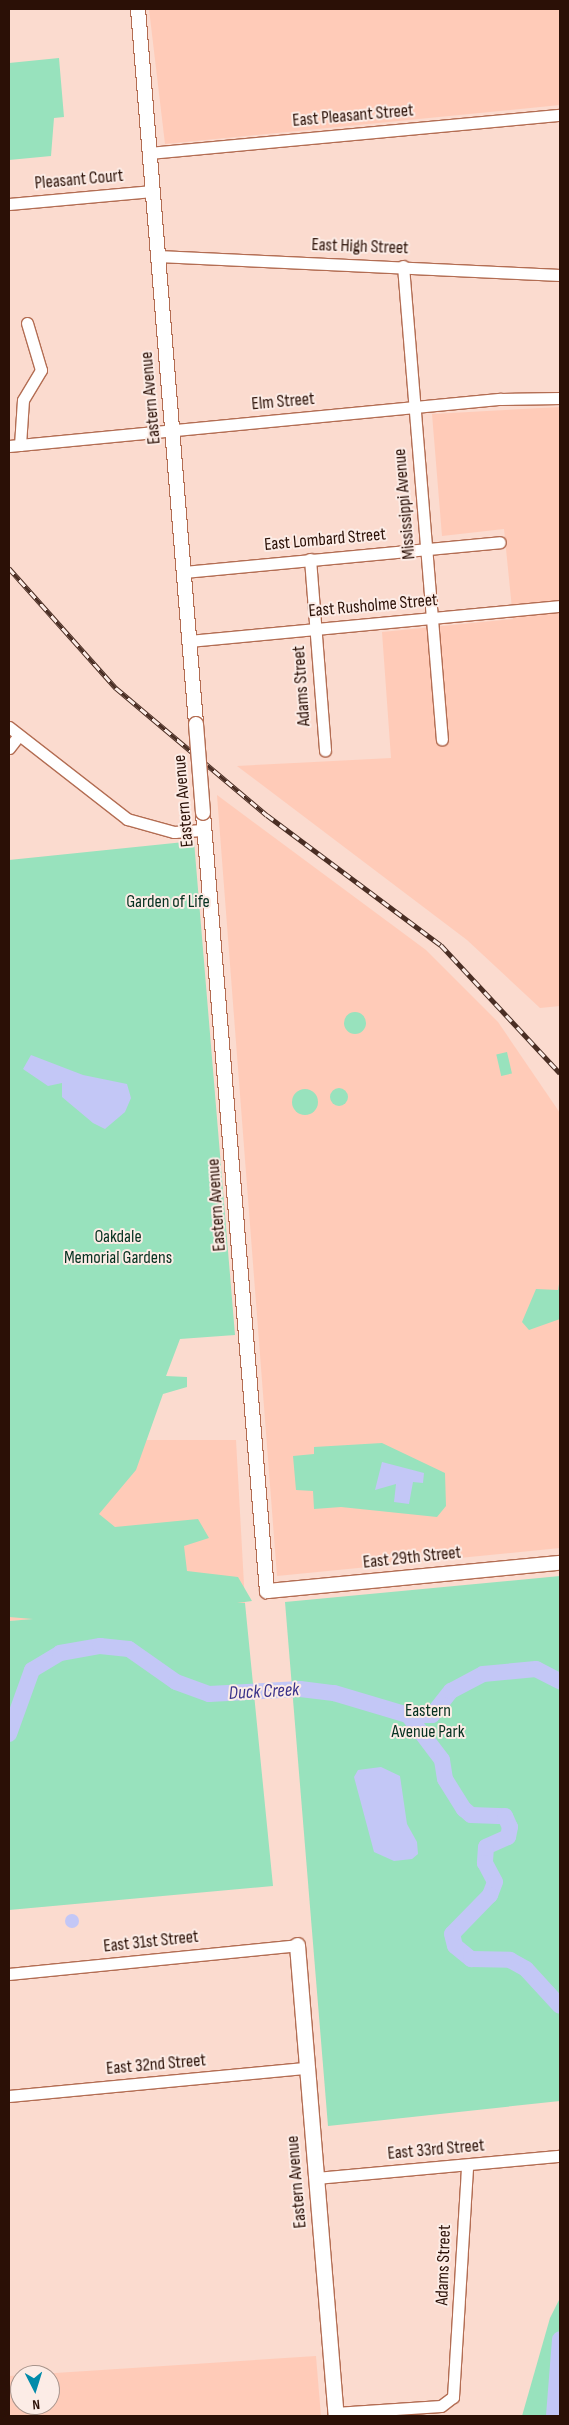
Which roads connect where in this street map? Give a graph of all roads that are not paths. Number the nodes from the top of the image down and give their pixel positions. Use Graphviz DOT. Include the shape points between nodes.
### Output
graph roads {
  1 [pos="138,9"];
  2 [pos="560,115"];
  3 [pos="149,153"];
  4 [pos="152,191"];
  5 [pos="9,204"];
  6 [pos="158,256"];
  7 [pos="402,266"];
  8 [pos="560,275"];
  9 [pos="27,323"];
  10 [pos="560,398"];
  11 [pos="415,407"];
  12 [pos="172,430"];
  13 [pos="14,445"];
  14 [pos="500,542"];
  15 [pos="427,548"];
  16 [pos="310,559"];
  17 [pos="184,572"];
  18 [pos="560,606"];
  19 [pos="433,618"];
  20 [pos="315,629"];
  21 [pos="190,641"];
  22 [pos="9,727"];
  23 [pos="19,735"];
  24 [pos="442,739"];
  25 [pos="9,748"];
  26 [pos="325,750"];
  27 [pos="205,830"];
  28 [pos="560,1563"];
  29 [pos="267,1591"];
  30 [pos="297,1946"];
  31 [pos="9,1974"];
  32 [pos="307,2068"];
  33 [pos="9,2096"];
  34 [pos="560,2156"];
  35 [pos="467,2165"];
  36 [pos="316,2178"];
  37 [pos="335,2415"];
  1 -- 3 [label="street, Eastern Avenue"];
  2 -- 3 [label="street, East Pleasant Street"];
  3 -- 4 [label="street, Eastern Avenue"];
  4 -- 5 [label="street, Pleasant Court"];
  4 -- 6 [label="street, Eastern Avenue"];
  6 -- 7 [label="street, East High Street"];
  6 -- 12 [label="street, Eastern Avenue"];
  7 -- 8 [label="street, East High Street"];
  7 -- 11 [label="street, Mississippi Avenue"];
  9 -- 13 [label="street" via="41,370 23,400"];
  10 -- 11 [label="street, Elm Street"];
  11 -- 12 [label="street, Elm Street"];
  11 -- 15 [label="street, Mississippi Avenue"];
  12 -- 13 [label="street, Elm Street"];
  12 -- 17 [label="street, Eastern Avenue"];
  14 -- 15 [label="street, East Lombard Street"];
  15 -- 16 [label="street, East Lombard Street"];
  15 -- 19 [label="street, Mississippi Avenue"];
  16 -- 17 [label="street, East Lombard Street"];
  16 -- 20 [label="street, Adams Street"];
  17 -- 21 [label="street, Eastern Avenue"];
  18 -- 19 [label="street, East Rusholme Street"];
  19 -- 20 [label="street, East Rusholme Street"];
  19 -- 24 [label="street, Mississippi Avenue"];
  20 -- 21 [label="street, East Rusholme Street"];
  20 -- 26 [label="street, Adams Street"];
  21 -- 27 [label="street, Eastern Avenue, bridge"];
  22 -- 23 [label="street"];
  23 -- 25 [label="street"];
  23 -- 27 [label="street" via="126,819 174,832"];
  27 -- 29 [label="street, Eastern Avenue"];
  28 -- 29 [label="street, East 29th Street"];
  30 -- 31 [label="street, East 31st Street"];
  30 -- 32 [label="main road, Eastern Avenue"];
  32 -- 33 [label="street, East 32nd Street"];
  32 -- 36 [label="main road, Eastern Avenue"];
  34 -- 35 [label="street, East 33rd Street"];
  35 -- 36 [label="street, East 33rd Street"];
  35 -- 37 [label="street, Adams Street" via="458,2366 453,2397 446,2404"];
  36 -- 37 [label="main road, Eastern Avenue"];
}
